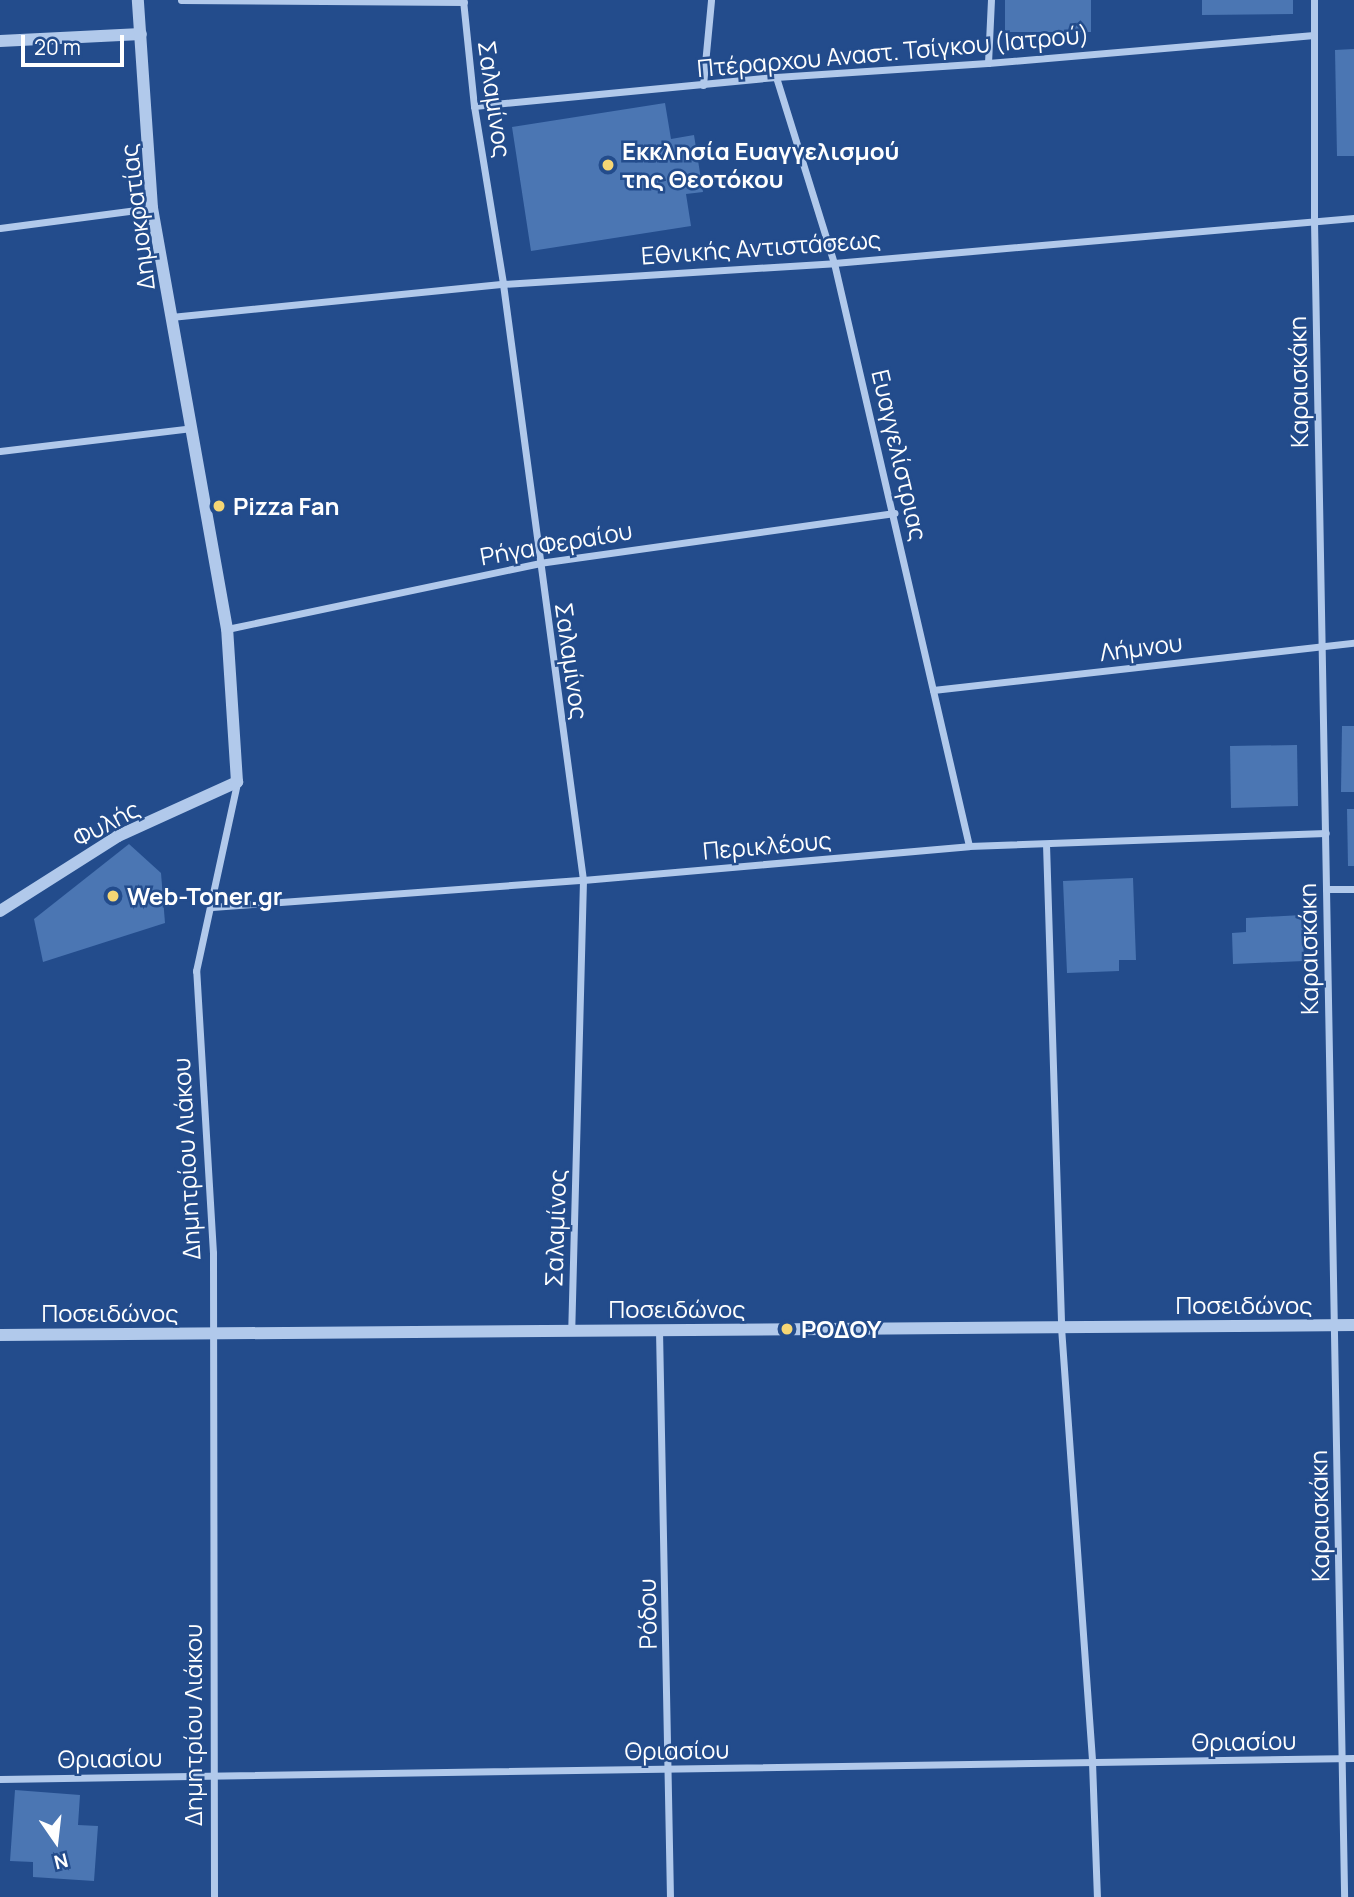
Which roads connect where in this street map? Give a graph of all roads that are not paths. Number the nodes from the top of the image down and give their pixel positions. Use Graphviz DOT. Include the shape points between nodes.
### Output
graph roads {
  1 [pos="138,0"];
  2 [pos="181,0"];
  3 [pos="711,0"];
  4 [pos="992,0"];
  5 [pos="1314,0"];
  6 [pos="463,1"];
  7 [pos="141,34"];
  8 [pos="1314,35"];
  9 [pos="0,41"];
  10 [pos="988,63"];
  11 [pos="776,77"];
  12 [pos="704,85"];
  13 [pos="474,106"];
  14 [pos="152,208"];
  15 [pos="1354,218"];
  16 [pos="1314,221"];
  17 [pos="0,228"];
  18 [pos="835,263"];
  19 [pos="503,284"];
  20 [pos="170,317"];
  21 [pos="193,428"];
  22 [pos="0,451"];
  23 [pos="894,513"];
  24 [pos="539,563"];
  25 [pos="227,629"];
  26 [pos="1354,643"];
  27 [pos="1323,645"];
  28 [pos="933,691"];
  29 [pos="237,782"];
  30 [pos="1326,833"];
  31 [pos="1046,845"];
  32 [pos="969,846"];
  33 [pos="583,880"];
  34 [pos="1326,888"];
  35 [pos="1354,889"];
  36 [pos="212,908"];
  37 [pos="0,911"];
  38 [pos="1334,1325"];
  39 [pos="1354,1325"];
  40 [pos="1061,1327"];
  41 [pos="659,1330"];
  42 [pos="571,1331"];
  43 [pos="213,1334"];
  44 [pos="0,1335"];
  45 [pos="1343,1758"];
  46 [pos="1354,1758"];
  47 [pos="1092,1762"];
  48 [pos="670,1769"];
  49 [pos="215,1776"];
  50 [pos="0,1779"];
  51 [pos="214,1897"];
  52 [pos="670,1897"];
  53 [pos="1097,1897"];
  54 [pos="1344,1897"];
  1 -- 7 [label="street, Δημοκρατίας"];
  2 -- 6 [label="street"];
  3 -- 12 [label="street"];
  4 -- 10 [label="street"];
  5 -- 8 [label="street, Καραισκάκη"];
  6 -- 13 [label="street, Σαλαμίνος"];
  7 -- 9 [label="street"];
  7 -- 14 [label="street, Δημοκρατίας"];
  8 -- 10 [label="street, Πτέραρχου Αναστ. Τσίγκου (Ιατρού)"];
  8 -- 16 [label="street, Καραισκάκη"];
  10 -- 11 [label="street, Πτέραρχου Αναστ. Τσίγκου (Ιατρού)"];
  11 -- 12 [label="street, Πτέραρχου Αναστ. Τσίγκου (Ιατρού)"];
  11 -- 18 [label="street, Ευαγγελίστριας"];
  12 -- 13 [label="street, Πτέραρχου Αναστ. Τσίγκου (Ιατρού)"];
  13 -- 19 [label="street, Σαλαμίνος"];
  14 -- 17 [label="street"];
  14 -- 20 [label="street, Δημοκρατίας"];
  15 -- 16 [label="street, Εθνικής Αντιστάσεως"];
  16 -- 18 [label="street, Εθνικής Αντιστάσεως"];
  16 -- 27 [label="street, Καραισκάκη"];
  18 -- 19 [label="street, Εθνικής Αντιστάσεως"];
  18 -- 23 [label="street, Ευαγγελίστριας"];
  19 -- 20 [label="street, Εθνικής Αντιστάσεως"];
  19 -- 24 [label="street, Σαλαμίνος"];
  20 -- 21 [label="street, Δημοκρατίας"];
  21 -- 22 [label="street"];
  21 -- 25 [label="street, Δημητρίου Λιάκου"];
  23 -- 24 [label="street, Ρήγα Φεραίου"];
  23 -- 28 [label="street, Ευαγγελίστριας"];
  24 -- 25 [label="street, Ρήγα Φεραίου"];
  24 -- 33 [label="street, Σαλαμίνος"];
  25 -- 29 [label="street, Δημητρίου Λιάκου"];
  26 -- 27 [label="street, Λήμνου"];
  27 -- 28 [label="street, Λήμνου"];
  27 -- 30 [label="street, Καραισκάκη"];
  28 -- 32 [label="street, Ευαγγελίστριας"];
  29 -- 36 [label="street, Δημητρίου Λιάκου"];
  29 -- 37 [label="street, Φυλής" via="118,836"];
  30 -- 31 [label="street, Περικλέους"];
  30 -- 34 [label="street, Καραισκάκη"];
  31 -- 32 [label="street, Περικλέους"];
  31 -- 40 [label="street"];
  32 -- 33 [label="street, Περικλέους"];
  33 -- 36 [label="street, Περικλέους"];
  33 -- 42 [label="street, Σαλαμίνος"];
  34 -- 35 [label="street"];
  34 -- 38 [label="street, Καραισκάκη"];
  36 -- 43 [label="street, Δημητρίου Λιάκου" via="196,971 209,1167"];
  38 -- 39 [label="street, Ποσειδώνος"];
  38 -- 40 [label="street, Ποσειδώνος"];
  38 -- 45 [label="street, Καραισκάκη"];
  40 -- 41 [label="street, Ποσειδώνος"];
  40 -- 47 [label="street"];
  41 -- 42 [label="street, Ποσειδώνος"];
  41 -- 48 [label="street, Ρόδου"];
  42 -- 43 [label="street, Ποσειδώνος"];
  43 -- 44 [label="street, Ποσειδώνος"];
  43 -- 49 [label="street, Δημητρίου Λιάκου"];
  45 -- 46 [label="street, Θριασίου"];
  45 -- 47 [label="street, Θριασίου"];
  45 -- 54 [label="street, Καραισκάκη"];
  47 -- 48 [label="street, Θριασίου"];
  47 -- 53 [label="street"];
  48 -- 49 [label="street, Θριασίου"];
  48 -- 52 [label="street, Ρόδου"];
  49 -- 50 [label="street, Θριασίου"];
  49 -- 51 [label="street, Δημητρίου Λιάκου"];
}
